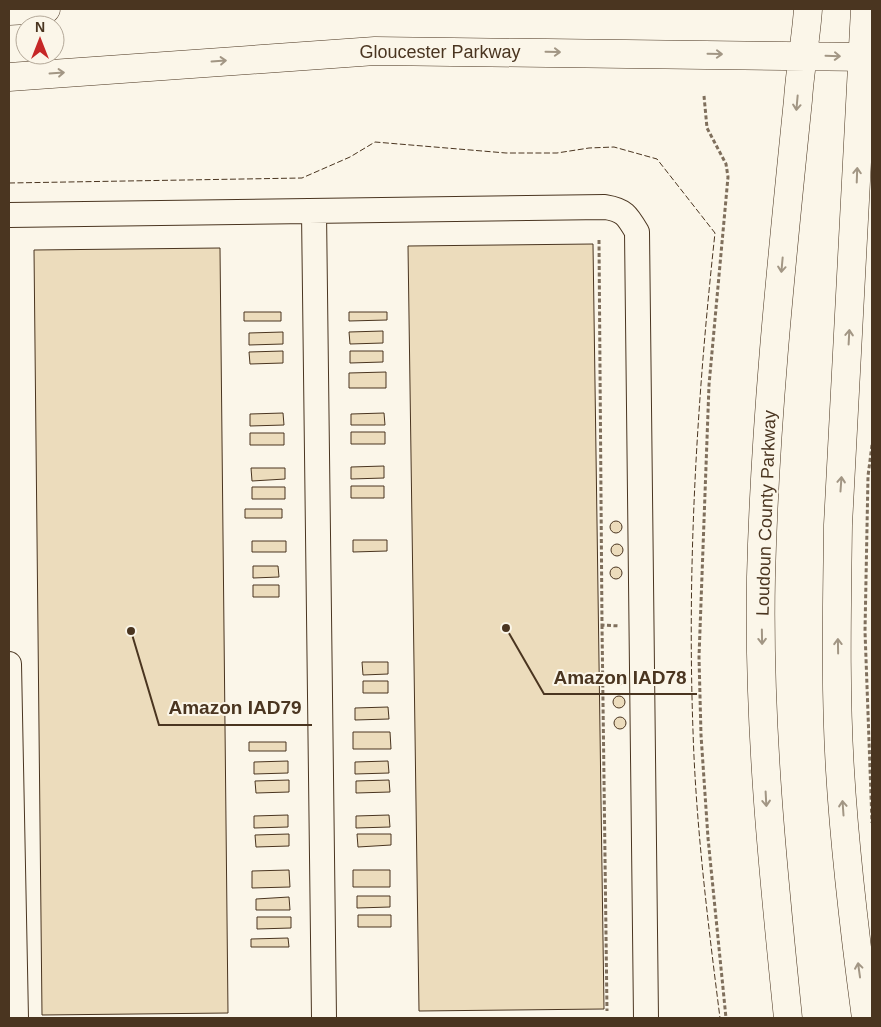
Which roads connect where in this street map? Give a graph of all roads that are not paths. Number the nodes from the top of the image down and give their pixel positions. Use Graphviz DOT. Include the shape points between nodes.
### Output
graph roads {
  1 [pos="46,9"];
  2 [pos="808,9"];
  3 [pos="865,9"];
  4 [pos="9,11"];
  5 [pos="804,55"];
  6 [pos="867,57"];
  7 [pos="9,77"];
  8 [pos="314,212"];
  9 [pos="9,215"];
  10 [pos="9,664"];
  11 [pos="16,1018"];
  12 [pos="324,1018"];
  13 [pos="646,1018"];
  14 [pos="788,1018"];
  15 [pos="866,1018"];
  1 -- 4 [label="main road"];
  2 -- 5 [label="main road, Loudoun County Parkway"];
  3 -- 6 [label="main road"];
  5 -- 6 [label="main road, Gloucester Parkway, one-way"];
  7 -- 5 [label="main road, Gloucester Parkway, one-way" via="375,51"];
  5 -- 14 [label="main road, Loudoun County Parkway, one-way" via="771,392 761,580 766,804"];
  15 -- 6 [label="main road, one-way" via="844,832 837,603 838,525"];
  8 -- 9 [label="lane"];
  8 -- 12 [label="lane"];
  8 -- 13 [label="lane" via="605,207 620,210 637,232"];
  10 -- 11 [label="lane"];
}
